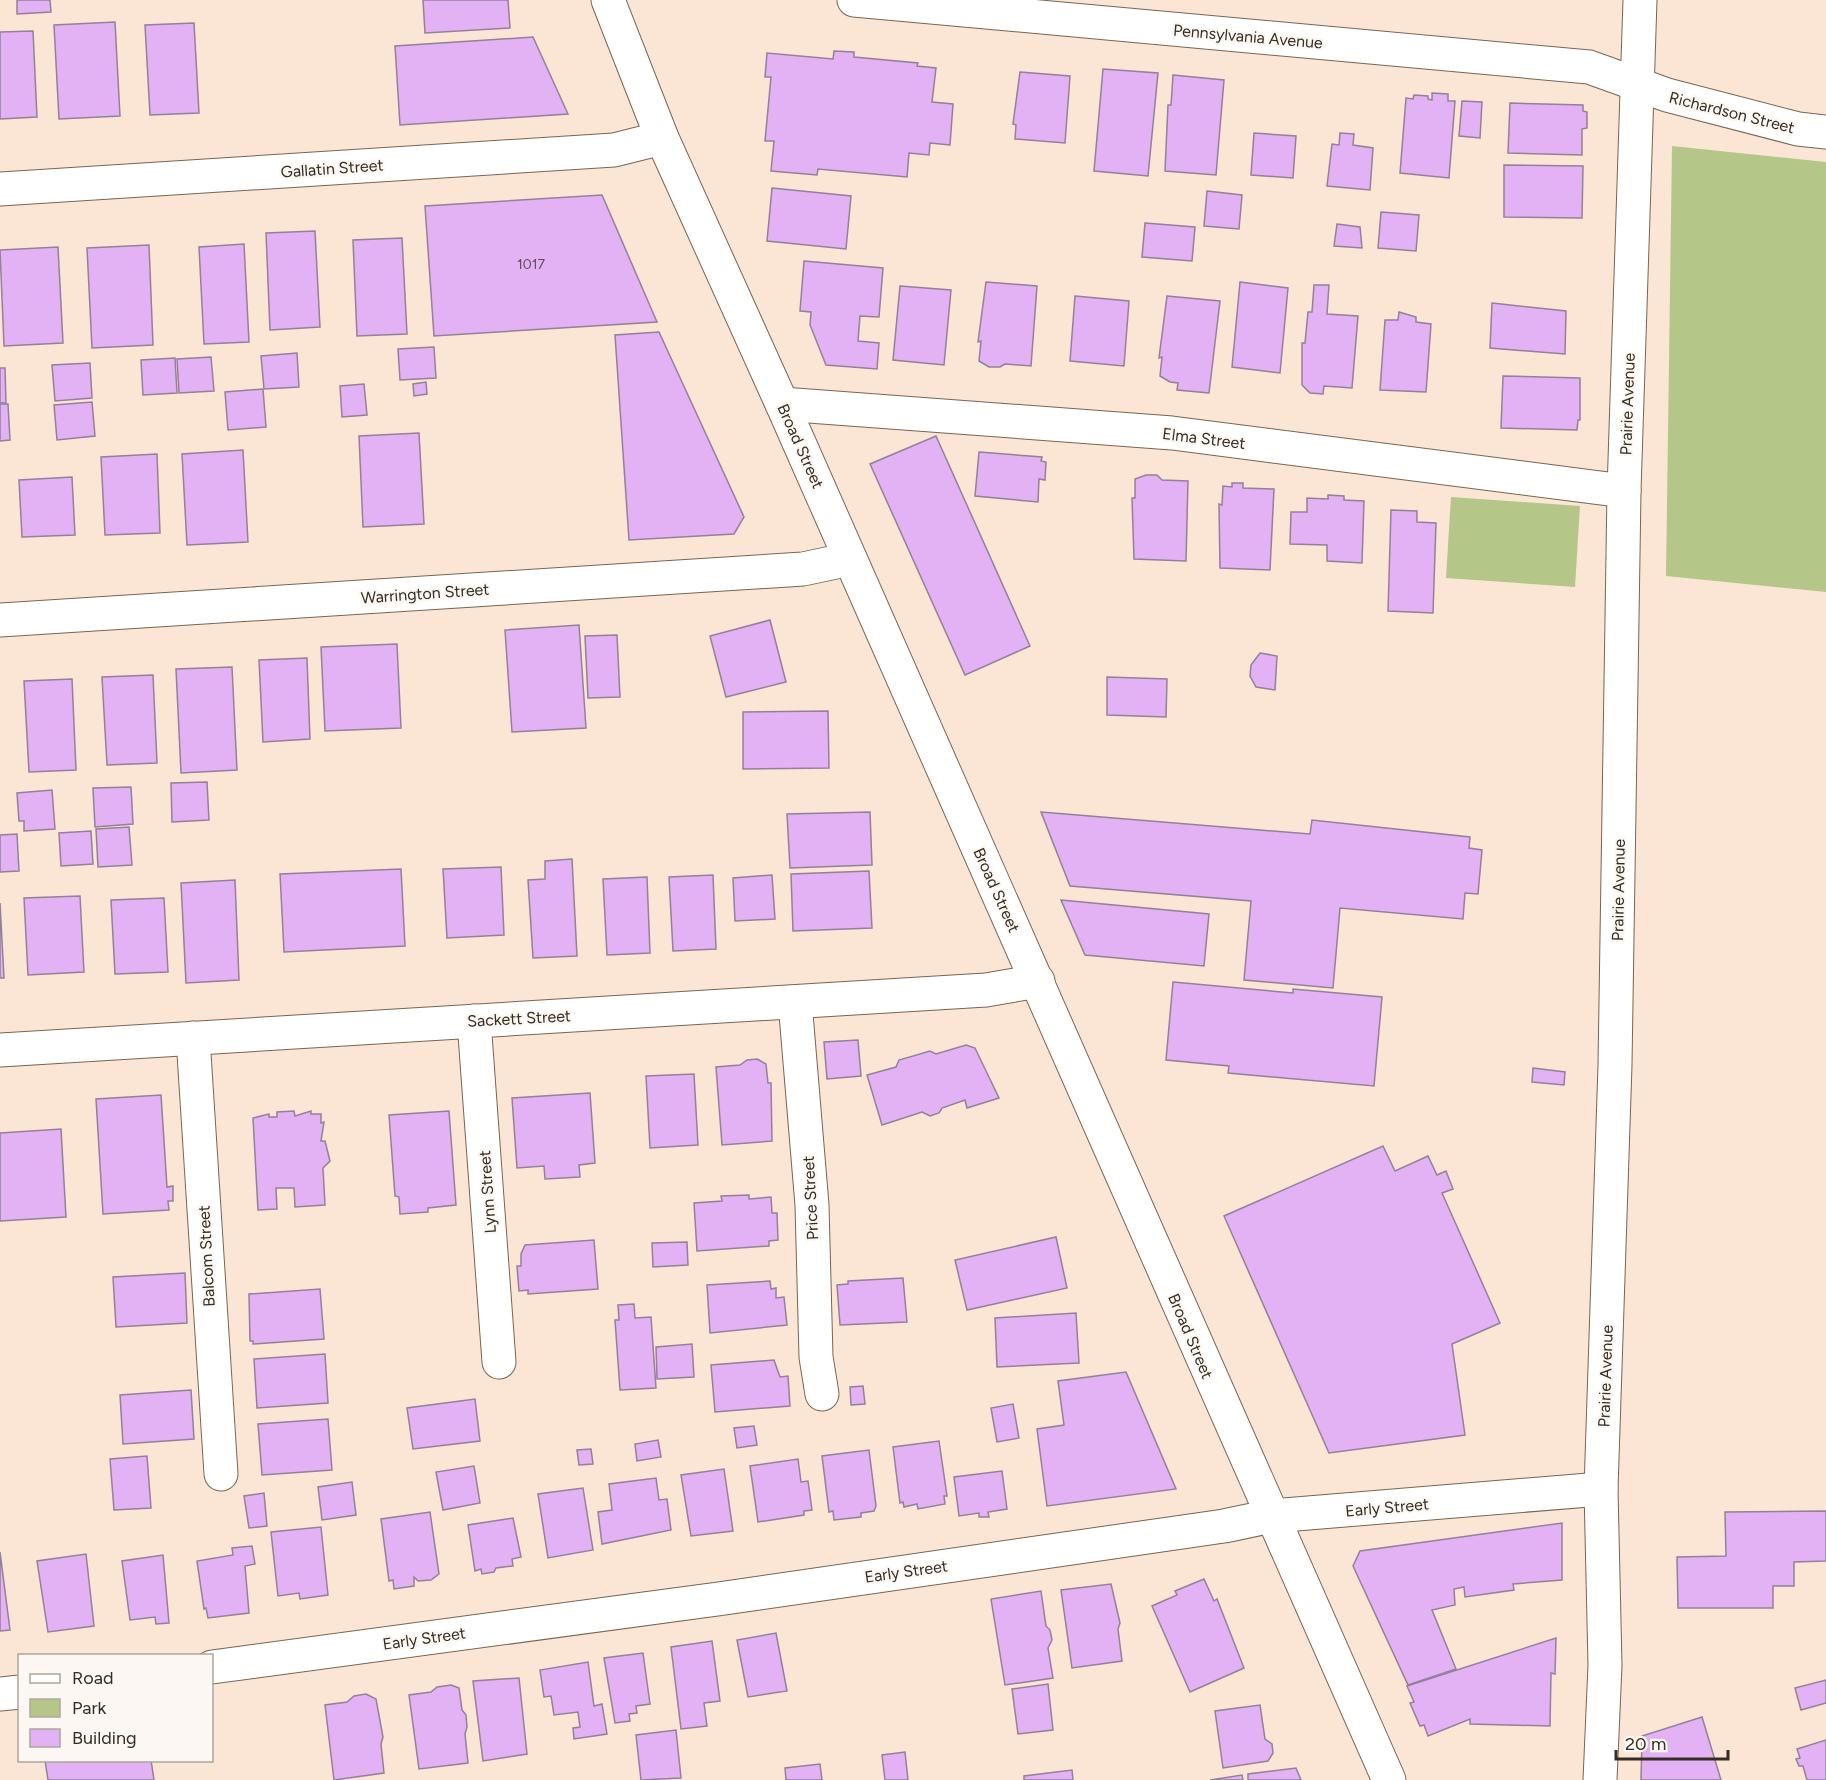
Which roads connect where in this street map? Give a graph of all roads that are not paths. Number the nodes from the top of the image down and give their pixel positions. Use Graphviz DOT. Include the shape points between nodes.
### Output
graph roads {
  1 [pos="608,0"];
  2 [pos="854,0"];
  3 [pos="1640,0"];
  4 [pos="1639,87"];
  5 [pos="1826,132"];
  6 [pos="662,138"];
  7 [pos="0,189"];
  8 [pos="782,404"];
  9 [pos="1624,491"];
  10 [pos="850,559"];
  11 [pos="0,620"];
  12 [pos="1038,981"];
  13 [pos="795,1002"];
  14 [pos="474,1021"];
  15 [pos="193,1038"];
  16 [pos="0,1050"];
  17 [pos="499,1362"];
  18 [pos="822,1394"];
  19 [pos="221,1474"];
  20 [pos="1601,1490"];
  21 [pos="1272,1516"];
  22 [pos="213,1667"];
  23 [pos="18,1692"];
  24 [pos="0,1694"];
  25 [pos="1389,1780"];
  26 [pos="1600,1780"];
  1 -- 6 [label="street, Broad Street"];
  2 -- 4 [label="street, Pennsylvania Avenue" via="1589,67"];
  3 -- 4 [label="street, Prairie Avenue"];
  4 -- 5 [label="street, Richardson Street" via="1798,129"];
  4 -- 9 [label="street, Prairie Avenue"];
  6 -- 7 [label="street, Gallatin Street" via="615,150"];
  6 -- 8 [label="street, Broad Street"];
  8 -- 9 [label="street, Elma Street" via="1172,433"];
  8 -- 10 [label="street, Broad Street"];
  9 -- 20 [label="street, Prairie Avenue" via="1615,1065"];
  10 -- 11 [label="street, Warrington Street" via="803,569"];
  10 -- 12 [label="street, Broad Street"];
  12 -- 13 [label="street, Sackett Street" via="986,990"];
  12 -- 21 [label="street, Broad Street"];
  13 -- 14 [label="street, Sackett Street"];
  13 -- 18 [label="street, Price Street" via="812,1205 816,1357"];
  14 -- 15 [label="street, Sackett Street"];
  14 -- 17 [label="street, Lynn Street"];
  15 -- 16 [label="street, Sackett Street"];
  15 -- 19 [label="street, Balcom Street"];
  20 -- 21 [label="street, Early Street"];
  20 -- 26 [label="street, Prairie Avenue" via="1605,1665"];
  21 -- 22 [label="street, Early Street" via="741,1595"];
  21 -- 25 [label="street, Broad Street"];
  23 -- 24 [label="street"];
}
